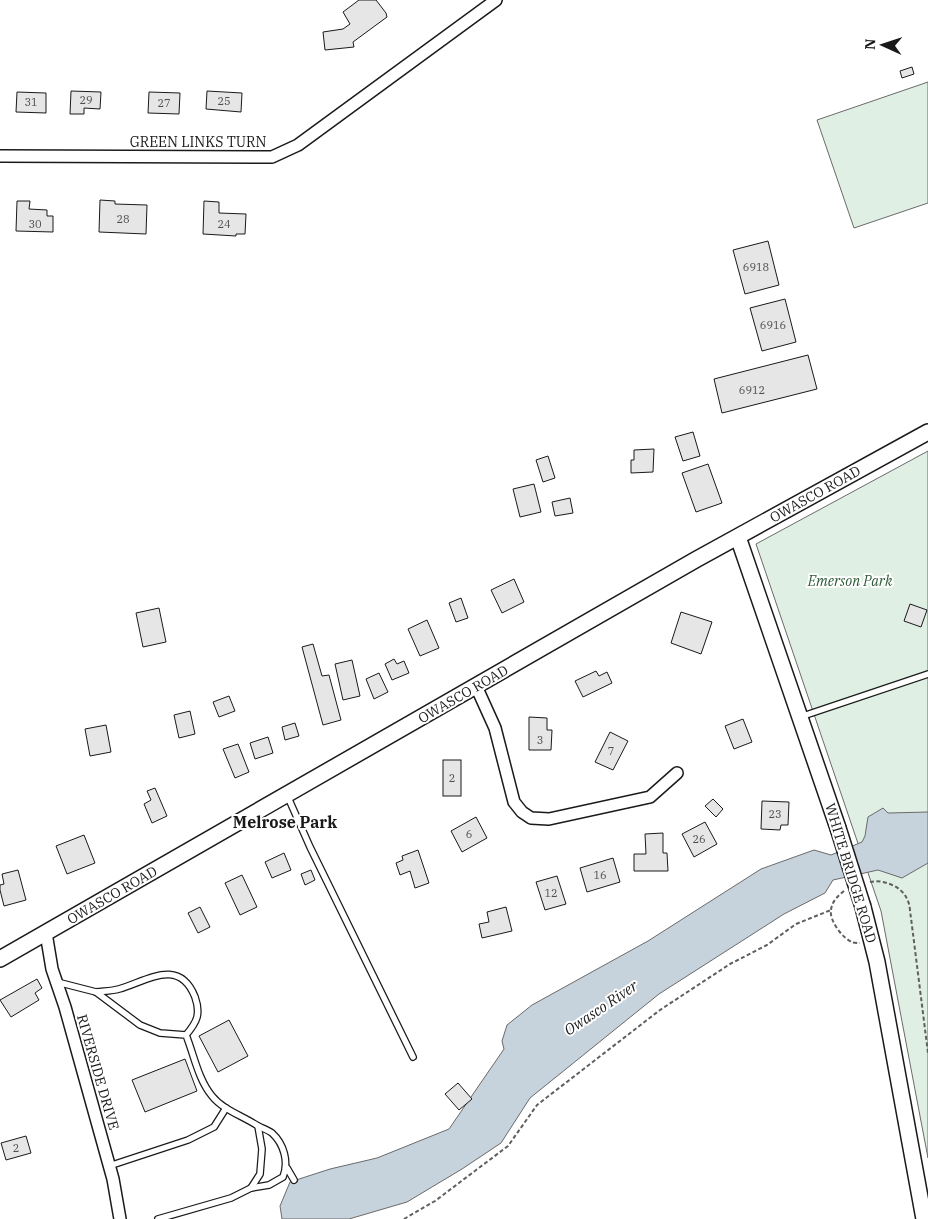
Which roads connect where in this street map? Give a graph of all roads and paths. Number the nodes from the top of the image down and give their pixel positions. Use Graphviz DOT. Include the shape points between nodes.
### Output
graph roads {
  1 [pos="496,0"];
  2 [pos="0,156"];
  3 [pos="928,432"];
  4 [pos="738,536"];
  5 [pos="928,674"];
  6 [pos="476,686"];
  7 [pos="800,717"];
  8 [pos="677,773"];
  9 [pos="287,795"];
  10 [pos="862,884"];
  11 [pos="845,890"];
  12 [pos="831,910"];
  13 [pos="46,933"];
  14 [pos="873,943"];
  15 [pos="0,959"];
  16 [pos="57,982"];
  17 [pos="96,992"];
  18 [pos="186,1035"];
  19 [pos="928,1053"];
  20 [pos="413,1057"];
  21 [pos="226,1108"];
  22 [pos="258,1126"];
  23 [pos="109,1166"];
  24 [pos="287,1168"];
  25 [pos="294,1180"];
  26 [pos="251,1188"];
  27 [pos="120,1219"];
  28 [pos="158,1219"];
  29 [pos="404,1219"];
  30 [pos="924,1219"];
  1 -- 2 [label="street, GREEN LINKS TURN" via="298,145 272,157"];
  3 -- 4 [label="main road, OWASCO ROAD"];
  4 -- 6 [label="main road, OWASCO ROAD"];
  4 -- 7 [label="main road, WHITE BRIDGE ROAD"];
  5 -- 7 [label="lane"];
  6 -- 8 [label="street" via="495,728 511,795 522,812 531,818 549,819 650,797"];
  6 -- 9 [label="main road, OWASCO ROAD"];
  7 -- 14 [label="main road, WHITE BRIDGE ROAD, bridge"];
  9 -- 13 [label="main road, OWASCO ROAD"];
  9 -- 20 [label="lane"];
  10 -- 19 [label="path" via="877,880 898,888 907,898"];
  11 -- 12 [label="path" via="834,899"];
  12 -- 14 [label="path" via="831,917 844,937 852,943"];
  12 -- 29 [label="path" via="796,924 660,1010 537,1105 508,1146 435,1201"];
  13 -- 15 [label="main road, OWASCO ROAD"];
  13 -- 16 [label="street, RIVERSIDE DRIVE"];
  14 -- 30 [label="main road, WHITE BRIDGE ROAD"];
  16 -- 17 [label="lane"];
  16 -- 23 [label="street, RIVERSIDE DRIVE"];
  17 -- 18 [label="lane" via="140,1024 160,1033"];
  17 -- 18 [label="lane" via="173,974 186,981 198,1010 196,1023"];
  18 -- 21 [label="lane" via="199,1073 212,1096"];
  21 -- 22 [label="lane"];
  21 -- 23 [label="lane" via="214,1127 197,1136"];
  22 -- 24 [label="lane" via="272,1133 285,1153"];
  22 -- 26 [label="lane" via="262,1149 260,1174"];
  23 -- 27 [label="street, RIVERSIDE DRIVE"];
  24 -- 25 [label="lane"];
  24 -- 26 [label="lane" via="283,1177 269,1185"];
  26 -- 28 [label="lane" via="231,1198"];
}
